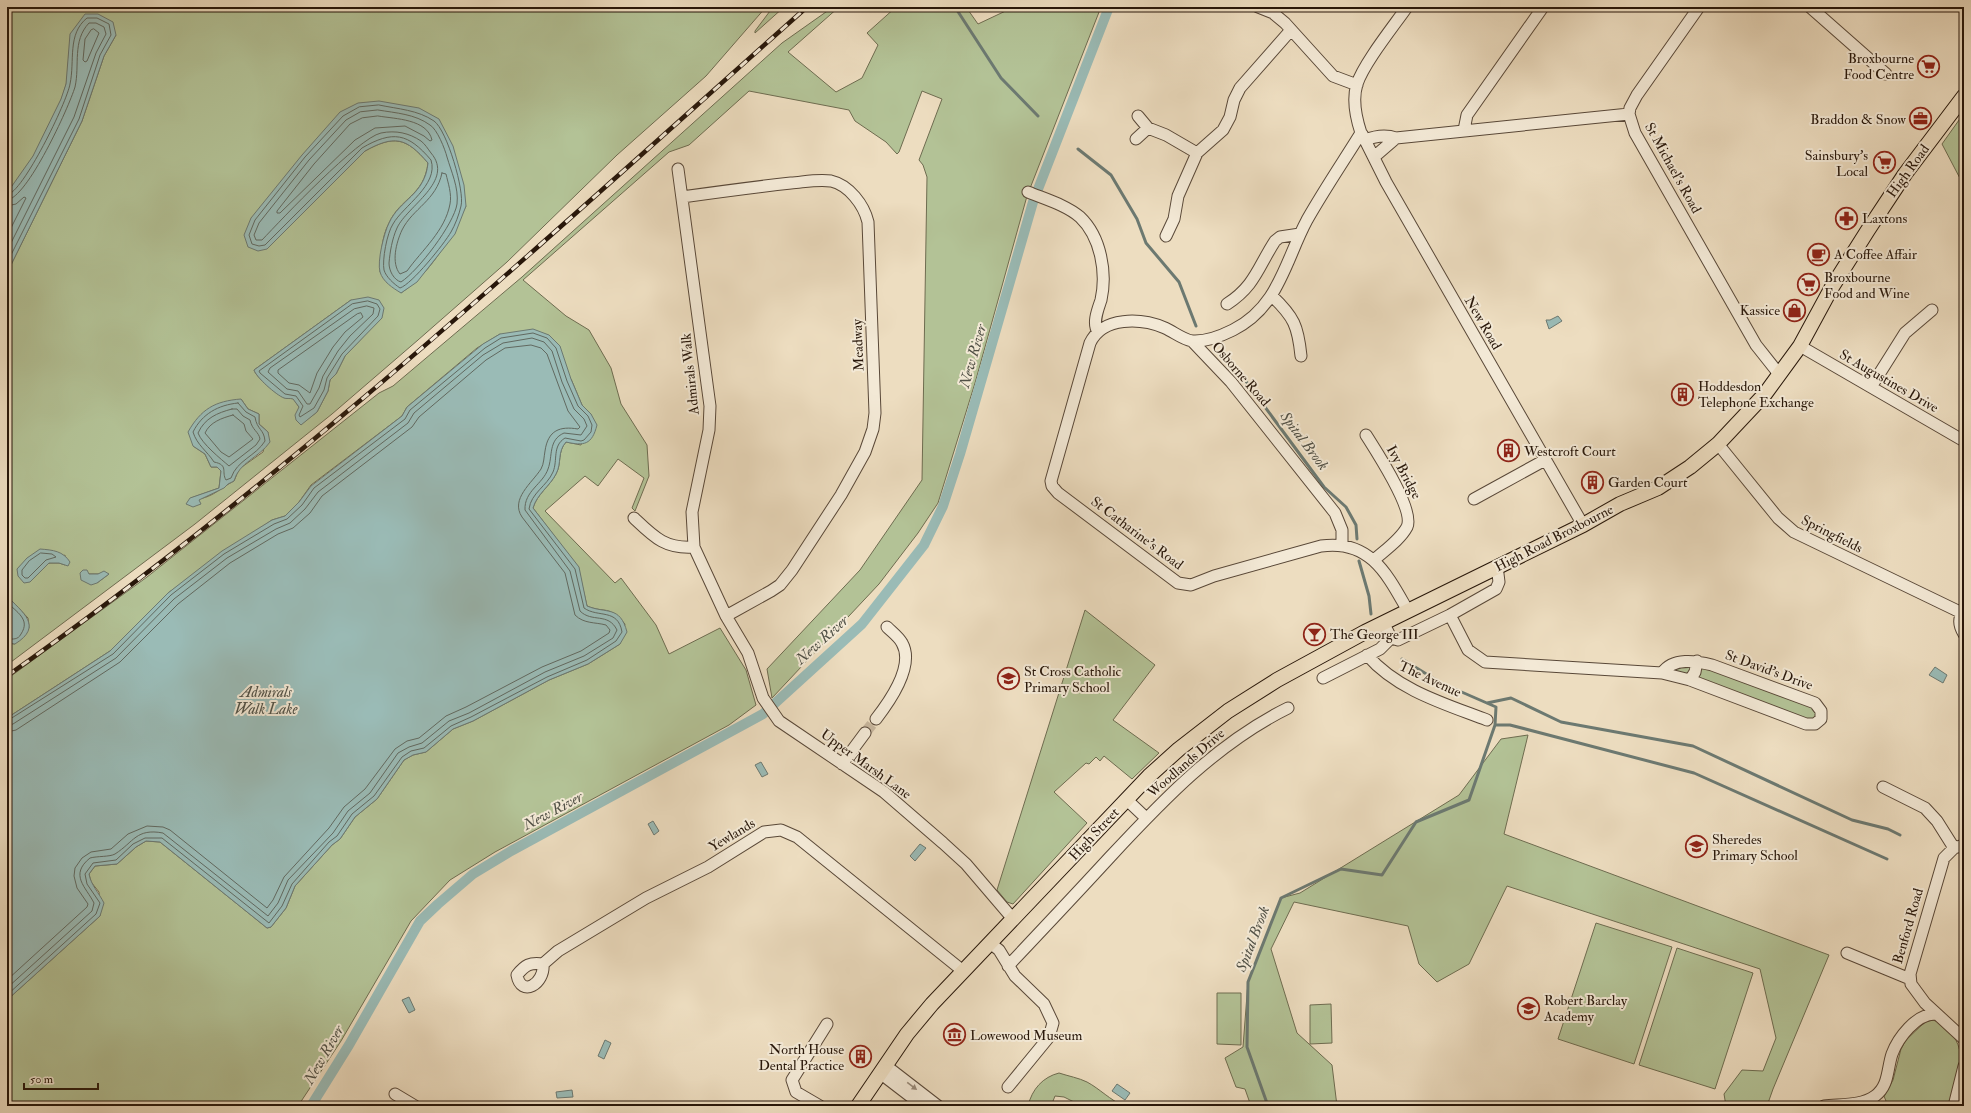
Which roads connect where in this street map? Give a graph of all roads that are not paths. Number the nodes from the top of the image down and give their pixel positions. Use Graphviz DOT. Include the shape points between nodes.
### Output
graph roads {
  1 [pos="1258,7"];
  2 [pos="1407,7"];
  3 [pos="1543,7"];
  4 [pos="1699,7"];
  5 [pos="1810,7"];
  6 [pos="1291,30"];
  7 [pos="1886,74"];
  8 [pos="1357,85"];
  9 [pos="1964,96"];
  10 [pos="1629,114"];
  11 [pos="1138,116"];
  12 [pos="1148,128"];
  13 [pos="1464,130"];
  14 [pos="1363,136"];
  15 [pos="1396,138"];
  16 [pos="1136,139"];
  17 [pos="1197,153"];
  18 [pos="1374,157"];
  19 [pos="678,169"];
  20 [pos="1028,192"];
  21 [pos="682,197"];
  22 [pos="1300,234"];
  23 [pos="1166,236"];
  24 [pos="1272,296"];
  25 [pos="1227,304"];
  26 [pos="1932,310"];
  27 [pos="1098,332"];
  28 [pos="1192,341"];
  29 [pos="1800,346"];
  30 [pos="1301,356"];
  31 [pos="1779,374"];
  32 [pos="1871,387"];
  33 [pos="1366,435"];
  34 [pos="1964,441"];
  35 [pos="1718,444"];
  36 [pos="1545,460"];
  37 [pos="1474,499"];
  38 [pos="634,518"];
  39 [pos="1583,525"];
  40 [pos="1342,546"];
  41 [pos="694,547"];
  42 [pos="1374,560"];
  43 [pos="1497,566"];
  44 [pos="1408,611"];
  45 [pos="1963,612"];
  46 [pos="1450,615"];
  47 [pos="726,616"];
  48 [pos="1384,624"];
  49 [pos="887,627"];
  50 [pos="1964,634"];
  51 [pos="1391,638"];
  52 [pos="1367,655"];
  53 [pos="1697,661"];
  54 [pos="1662,673"];
  55 [pos="1323,678"];
  56 [pos="1690,680"];
  57 [pos="1288,708"];
  58 [pos="876,719"];
  59 [pos="1487,720"];
  60 [pos="865,733"];
  61 [pos="842,764"];
  62 [pos="1883,787"];
  63 [pos="1126,799"];
  64 [pos="1146,818"];
  65 [pos="1959,846"];
  66 [pos="1013,919"];
  67 [pos="990,943"];
  68 [pos="1847,953"];
  69 [pos="542,964"];
  70 [pos="1008,966"];
  71 [pos="963,971"];
  72 [pos="1910,979"];
  73 [pos="1935,1014"];
  74 [pos="827,1024"];
  75 [pos="1964,1040"];
  76 [pos="1964,1066"];
  77 [pos="882,1069"];
  78 [pos="1008,1087"];
  79 [pos="395,1094"];
  80 [pos="415,1106"];
  81 [pos="820,1106"];
  82 [pos="858,1106"];
  83 [pos="922,1106"];
  84 [pos="938,1106"];
  85 [pos="1824,1106"];
  86 [pos="1954,1106"];
  1 -- 6 [label="street" via="1279,18"];
  2 -- 8 [label="street" via="1366,66"];
  3 -- 13 [label="street" via="1467,115"];
  4 -- 10 [label="street" via="1637,95"];
  5 -- 7 [label="street"];
  6 -- 8 [label="street" via="1333,76"];
  6 -- 17 [label="street" via="1249,76 1236,94 1226,124"];
  8 -- 14 [label="street, New Road" via="1356,112"];
  9 -- 29 [label="main road, High Road" via="1875,218 1832,287"];
  10 -- 13 [label="street, St Michael's Road"];
  10 -- 31 [label="street, St Michael's Road" via="1635,134 1725,292 1756,345"];
  11 -- 12 [label="street"];
  12 -- 16 [label="street"];
  12 -- 17 [label="street"];
  13 -- 15 [label="street, St Michael's Road"];
  14 -- 15 [label="street, St Michael's Road"];
  14 -- 18 [label="street, New Road"];
  14 -- 22 [label="street"];
  15 -- 18 [label="street"];
  17 -- 23 [label="street" via="1178,196 1174,219"];
  18 -- 36 [label="street, New Road"];
  19 -- 21 [label="street, Admirals Walk"];
  20 -- 27 [label="street" via="1075,213 1094,240 1102,260 1104,283 1095,323"];
  21 -- 41 [label="street, Admirals Walk" via="710,406 709,430 692,512"];
  21 -- 47 [label="street, Meadway" via="772,185 832,181 848,191 861,204 868,222 876,413 869,444 841,496 787,577 771,591"];
  22 -- 24 [label="street"];
  22 -- 25 [label="street" via="1280,237 1275,241 1255,278"];
  24 -- 28 [label="street" via="1241,326 1214,337"];
  24 -- 30 [label="street" via="1296,324"];
  26 -- 32 [label="street" via="1905,333"];
  27 -- 28 [label="street" via="1115,323 1134,321 1159,326"];
  27 -- 40 [label="street, St Catharine's Road" via="1090,343 1052,479 1052,486 1056,490 1182,585 1191,585 1214,576 1321,546"];
  28 -- 40 [label="street, Osborne Road" via="1231,382 1335,513 1342,530"];
  29 -- 31 [label="main road, High Road"];
  29 -- 32 [label="street, St Augustines Drive"];
  31 -- 35 [label="main road, High Road" via="1765,394"];
  32 -- 34 [label="street, St Augustines Drive"];
  33 -- 42 [label="street, Ivy Bridge" via="1402,498 1409,517 1407,527"];
  35 -- 39 [label="main road, High Road Broxbourne" via="1658,488 1620,504"];
  35 -- 45 [label="street, Springfields" via="1778,518 1794,532"];
  36 -- 37 [label="street"];
  36 -- 39 [label="street, New Road"];
  38 -- 41 [label="street" via="663,543 675,547"];
  39 -- 43 [label="main road, High Road Broxbourne"];
  40 -- 42 [label="street, St Catharine's Road" via="1367,554"];
  41 -- 47 [label="street, Admirals Walk"];
  42 -- 44 [label="street, St Catharine's Road" via="1390,578"];
  43 -- 44 [label="main road, High Road Broxbourne"];
  43 -- 46 [label="street" via="1499,582 1496,589"];
  44 -- 48 [label="main road, High Road Broxbourne"];
  45 -- 50 [label="street, Springfields" via="1960,621"];
  46 -- 51 [label="street" via="1402,639"];
  46 -- 54 [label="street, St David's Drive" via="1468,650 1485,662"];
  47 -- 61 [label="street, Upper Marsh Lane" via="748,653 763,698 777,719"];
  48 -- 51 [label="street"];
  48 -- 63 [label="main road, High Street" via="1290,673 1247,699 1179,748"];
  49 -- 58 [label="street" via="902,644 906,659 902,678"];
  51 -- 52 [label="street, The Avenue" via="1384,646"];
  52 -- 55 [label="street, The Avenue"];
  52 -- 59 [label="street, The Avenue" via="1382,671 1403,684"];
  53 -- 54 [label="street, St David's Drive" via="1681,662 1668,667"];
  53 -- 56 [label="street"];
  53 -- 56 [label="street, St David's Drive" via="1815,703 1822,711 1821,718 1815,724 1806,724"];
  54 -- 56 [label="street, St David's Drive"];
  57 -- 64 [label="street, Woodlands Drive" via="1244,732 1212,756"];
  60 -- 61 [label="street"];
  61 -- 66 [label="street, Upper Marsh Lane" via="884,792 943,843 966,864"];
  62 -- 65 [label="street" via="1925,808"];
  63 -- 64 [label="street, Woodlands Drive"];
  63 -- 66 [label="main road, High Street"];
  64 -- 70 [label="street, Woodlands Drive"];
  65 -- 72 [label="street, Benford Road" via="1944,858"];
  66 -- 67 [label="main road, High Street"];
  67 -- 70 [label="street" via="999,950"];
  67 -- 71 [label="main road, High Street"];
  68 -- 72 [label="street, Benford Road"];
  69 -- 71 [label="street, Yewlands" via="558,951 646,898 708,867 764,832 781,830 797,836"];
  70 -- 78 [label="street" via="1014,976 1044,1004 1053,1024 1049,1037"];
  71 -- 77 [label="main road, High Street" via="922,1015"];
  72 -- 73 [label="street, Benford Road" via="1918,994"];
  73 -- 75 [label="street, Benford Road"];
  73 -- 85 [label="street" via="1921,1018 1898,1042 1885,1083 1878,1093 1858,1103"];
  74 -- 81 [label="street" via="792,1080 796,1092"];
  76 -- 86 [label="street"];
  77 -- 82 [label="main road, High Street"];
  77 -- 83 [label="street"];
  77 -- 84 [label="street, one-way"];
  79 -- 80 [label="street"];
}
